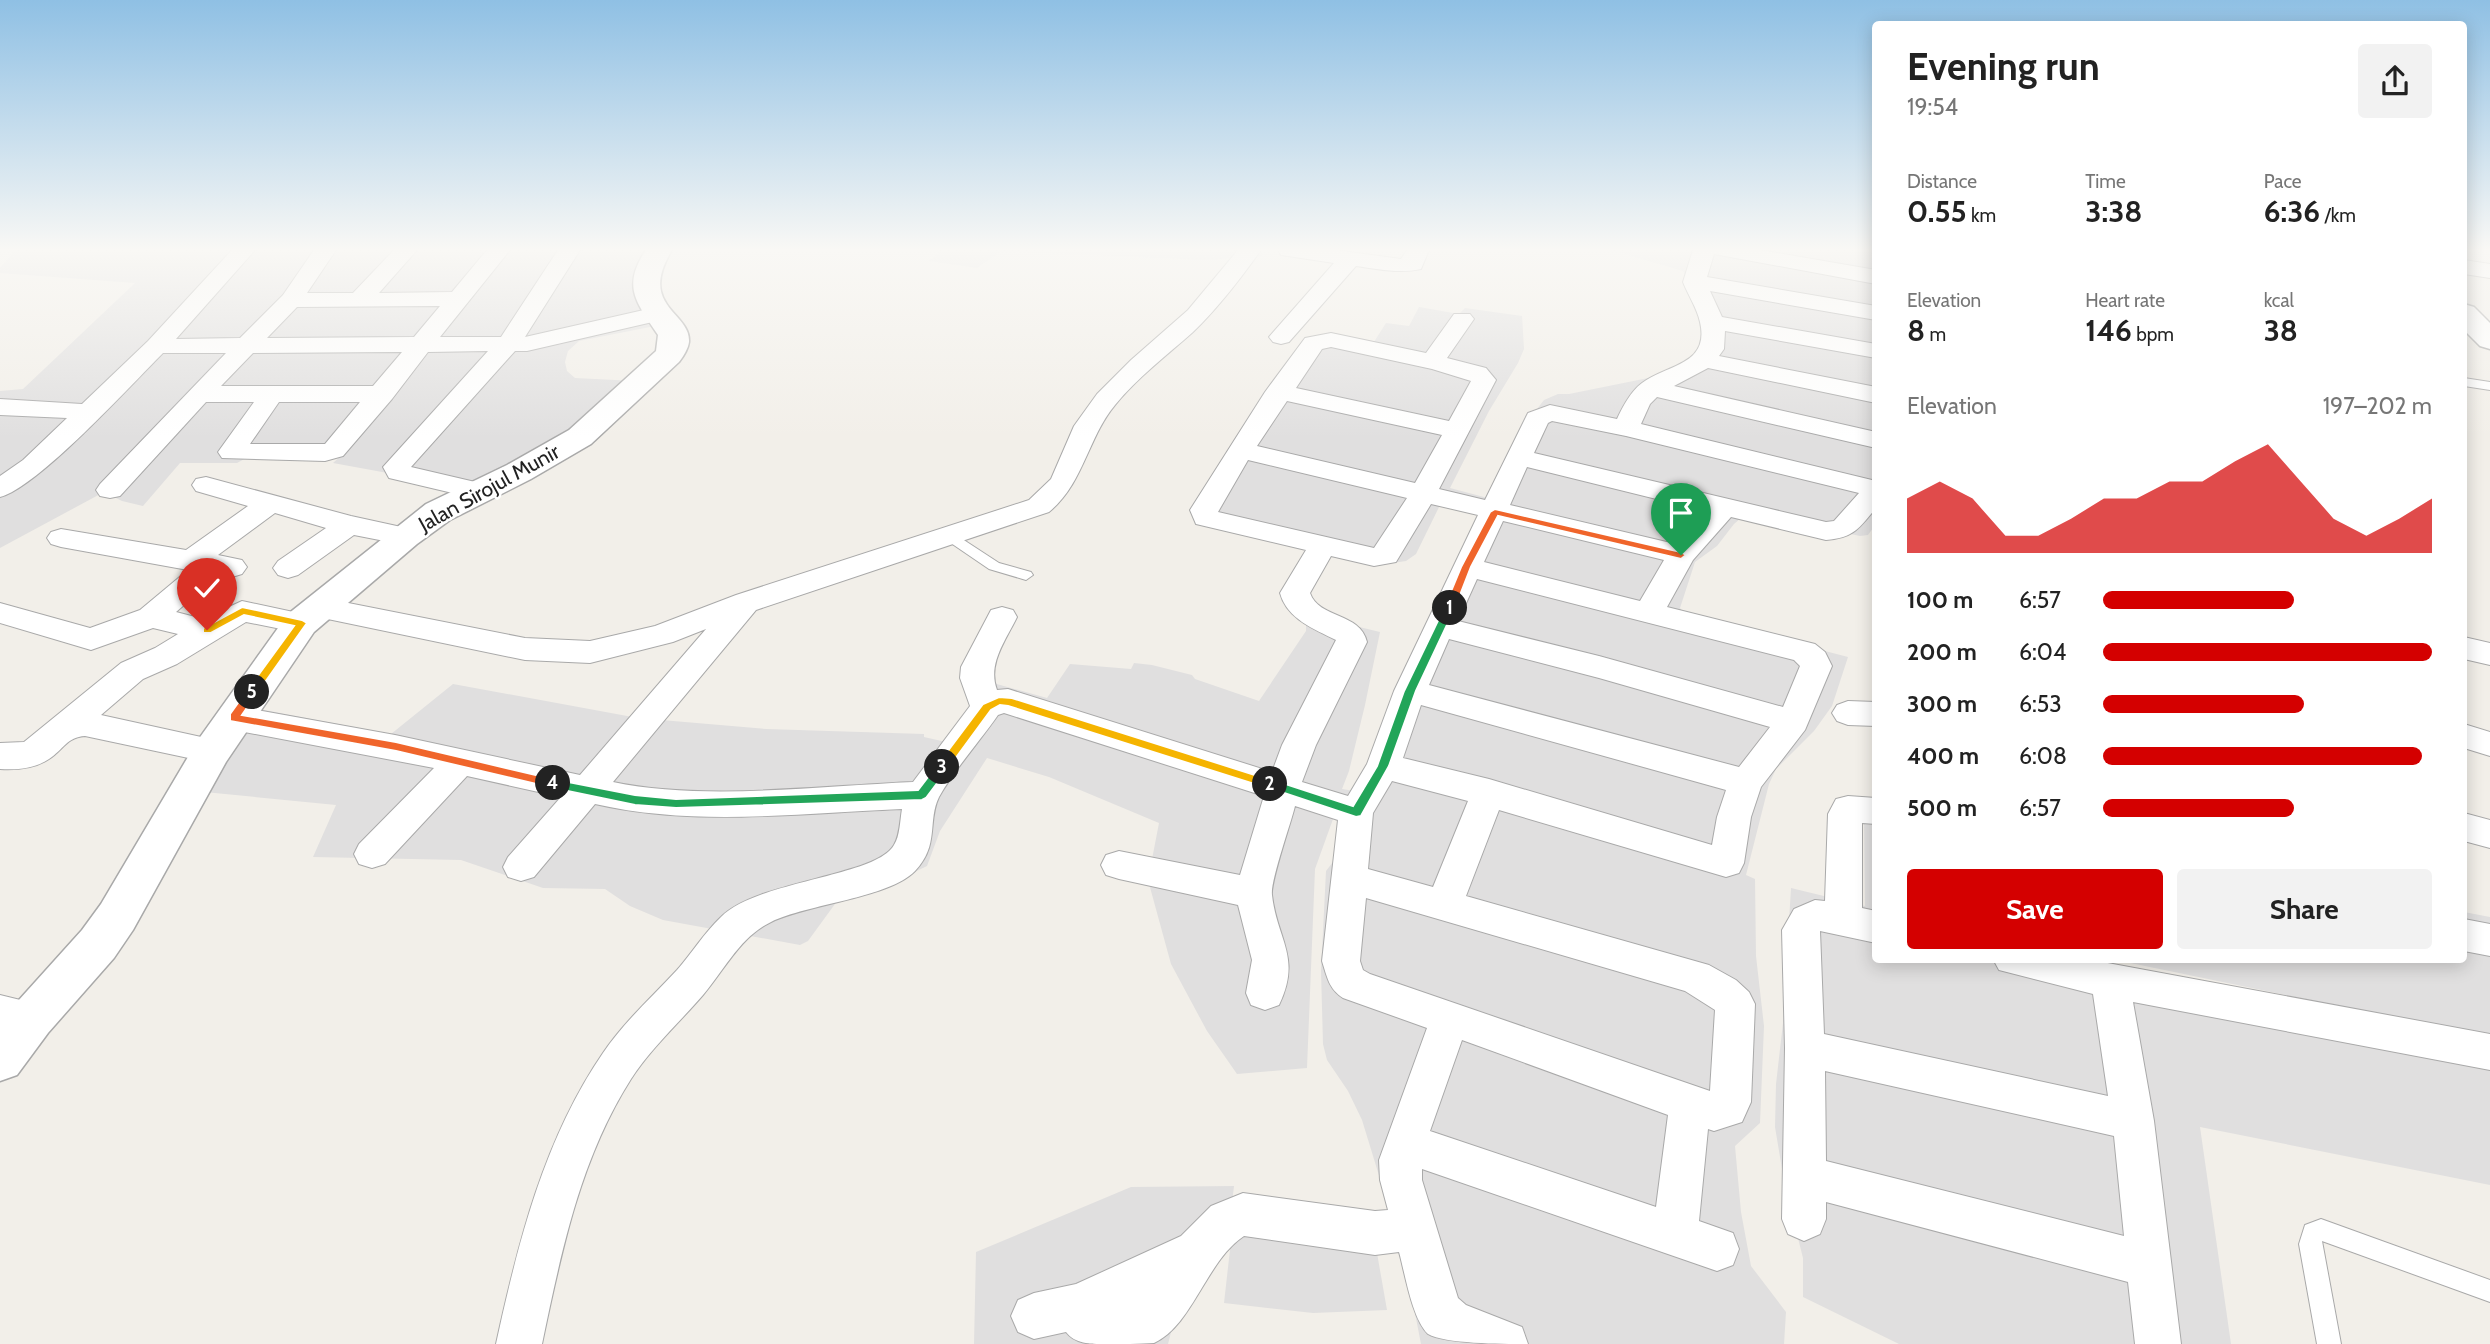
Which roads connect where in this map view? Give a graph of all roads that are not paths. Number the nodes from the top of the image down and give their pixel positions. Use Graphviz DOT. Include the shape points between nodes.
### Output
graph roads {
  1 [pos="186,313"];
  2 [pos="279,313"];
  3 [pos="449,313"];
  4 [pos="528,313"];
  5 [pos="1197,313"];
  6 [pos="1302,313"];
  7 [pos="1708,313"];
  8 [pos="657,314"];
  9 [pos="2467,316"];
  10 [pos="1462,319"];
  11 [pos="1712,322"];
  12 [pos="1281,337"];
  13 [pos="2490,340"];
  14 [pos="248,344"];
  15 [pos="423,344"];
  16 [pos="508,344"];
  17 [pos="157,346"];
  18 [pos="1872,350"];
  19 [pos="1705,360"];
  20 [pos="1432,362"];
  21 [pos="2467,382"];
  22 [pos="2490,386"];
  23 [pos="1651,388"];
  24 [pos="1278,392"];
  25 [pos="200,394"];
  26 [pos="272,394"];
  27 [pos="383,394"];
  28 [pos="1872,394"];
  29 [pos="0,407"];
  30 [pos="88,412"];
  31 [pos="1626,428"];
  32 [pos="1457,430"];
  33 [pos="1872,439"];
  34 [pos="1241,450"];
  35 [pos="1518,457"];
  36 [pos="0,466"];
  37 [pos="32,466"];
  38 [pos="206,485"];
  39 [pos="0,489"];
  40 [pos="1872,489"];
  41 [pos="110,490"];
  42 [pos="478,491"];
  43 [pos="1872,495"];
  44 [pos="272,502"];
  45 [pos="1460,503"];
  46 [pos="1724,507"];
  47 [pos="349,525"];
  48 [pos="405,536"];
  49 [pos="950,536"];
  50 [pos="61,538"];
  51 [pos="1323,545"];
  52 [pos="1681,555"];
  53 [pos="212,564"];
  54 [pos="1466,567"];
  55 [pos="288,568"];
  56 [pos="1026,575"];
  57 [pos="747,602"];
  58 [pos="1650,612"];
  59 [pos="0,613"];
  60 [pos="310,615"];
  61 [pos="151,617"];
  62 [pos="1002,617"];
  63 [pos="1442,627"];
  64 [pos="207,630"];
  65 [pos="2467,649"];
  66 [pos="2490,654"];
  67 [pos="1410,691"];
  68 [pos="987,707"];
  69 [pos="234,718"];
  70 [pos="1793,722"];
  71 [pos="70,723"];
  72 [pos="2467,737"];
  73 [pos="2490,744"];
  74 [pos="212,751"];
  75 [pos="0,756"];
  76 [pos="459,763"];
  77 [pos="1382,766"];
  78 [pos="1746,782"];
  79 [pos="585,790"];
  80 [pos="1489,792"];
  81 [pos="922,795"];
  82 [pos="1317,799"];
  83 [pos="1872,810"];
  84 [pos="2467,828"];
  85 [pos="2490,834"];
  86 [pos="372,854"];
  87 [pos="1119,865"];
  88 [pos="521,867"];
  89 [pos="1348,878"];
  90 [pos="1253,893"];
  91 [pos="1444,906"];
  92 [pos="1859,922"];
  93 [pos="2030,963"];
  94 [pos="2110,981"];
  95 [pos="1265,993"];
  96 [pos="16,1015"];
  97 [pos="1450,1018"];
  98 [pos="1805,1048"];
  99 [pos="2490,1052"];
  100 [pos="0,1059"];
  101 [pos="1690,1104"];
  102 [pos="2133,1121"];
  103 [pos="1405,1143"];
  104 [pos="1805,1176"];
  105 [pos="1804,1219"];
  106 [pos="1395,1231"];
  107 [pos="1675,1234"];
  108 [pos="1717,1250"];
  109 [pos="2151,1265"];
  110 [pos="2490,1291"];
  111 [pos="1034,1316"];
  112 [pos="519,1344"];
  113 [pos="1505,1344"];
  114 [pos="2158,1344"];
  115 [pos="2329,1344"];
  1 -- 17 [label="street"];
  2 -- 14 [label="street"];
  3 -- 15 [label="street"];
  4 -- 16 [label="street"];
  5 -- 49 [label="street" via="1115,388 1087,428 1056,494 1039,506"];
  6 -- 12 [label="street"];
  7 -- 11 [label="street"];
  8 -- 16 [label="street" via="543,342"];
  8 -- 42 [label="street, Jalan Sirojul Munir" via="673,334 674,343 654,371 580,436"];
  9 -- 13 [label="street"];
  10 -- 20 [label="street"];
  11 -- 18 [label="street"];
  11 -- 19 [label="street" via="1714,337"];
  14 -- 15 [label="street"];
  14 -- 17 [label="street"];
  14 -- 25 [label="street"];
  15 -- 16 [label="street"];
  15 -- 27 [label="street"];
  16 -- 42 [label="street" via="395,470"];
  17 -- 30 [label="street"];
  19 -- 23 [label="street"];
  19 -- 28 [label="street"];
  20 -- 24 [label="street" via="1317,341"];
  20 -- 32 [label="street" via="1483,377"];
  21 -- 22 [label="lane"];
  23 -- 31 [label="street" via="1638,402"];
  23 -- 33 [label="street"];
  24 -- 32 [label="street"];
  24 -- 34 [label="street"];
  25 -- 26 [label="street"];
  25 -- 41 [label="street"];
  26 -- 27 [label="street"];
  26 -- 27 [label="street" via="231,452 329,452"];
  29 -- 30 [label="street"];
  30 -- 37 [label="street"];
  31 -- 35 [label="street" via="1543,414"];
  31 -- 40 [label="street"];
  32 -- 45 [label="street"];
  34 -- 45 [label="street"];
  34 -- 51 [label="street" via="1204,510 1206,518"];
  35 -- 45 [label="street"];
  35 -- 46 [label="street"];
  36 -- 37 [label="street"];
  37 -- 39 [label="street"];
  38 -- 44 [label="street"];
  42 -- 48 [label="street, Jalan Sirojul Munir"];
  43 -- 46 [label="street" via="1844,527 1834,531"];
  44 -- 47 [label="street"];
  44 -- 53 [label="street"];
  45 -- 51 [label="street" via="1386,555 1374,557"];
  45 -- 52 [label="street"];
  45 -- 54 [label="street"];
  46 -- 52 [label="street"];
  47 -- 48 [label="street"];
  47 -- 55 [label="street"];
  48 -- 60 [label="street, Jalan Sirojul Munir"];
  49 -- 56 [label="lane" via="994,566"];
  49 -- 57 [label="street"];
  50 -- 53 [label="street"];
  51 -- 82 [label="street" via="1295,599 1301,607 1350,634 1352,642 1299,745"];
  52 -- 58 [label="street"];
  53 -- 61 [label="street"];
  54 -- 58 [label="street"];
  54 -- 63 [label="street"];
  57 -- 60 [label="street" via="662,635 568,653"];
  57 -- 79 [label="street"];
  58 -- 70 [label="street" via="1810,656 1816,666"];
  59 -- 61 [label="street" via="91,639"];
  60 -- 64 [label="street" via="242,611"];
  60 -- 69 [label="street, Jalan Sirojul Munir"];
  61 -- 64 [label="street"];
  62 -- 68 [label="street" via="977,667 976,678"];
  63 -- 67 [label="street"];
  63 -- 70 [label="street"];
  64 -- 71 [label="street" via="132,671"];
  65 -- 66 [label="street"];
  67 -- 77 [label="street"];
  67 -- 78 [label="street"];
  68 -- 81 [label="street"];
  68 -- 82 [label="street" via="1008,701"];
  69 -- 74 [label="street, Jalan Sirojul Munir"];
  69 -- 76 [label="street"];
  70 -- 78 [label="street"];
  71 -- 74 [label="street"];
  71 -- 75 [label="street" via="30,754"];
  72 -- 73 [label="street"];
  74 -- 96 [label="street, Jalan Sirojul Munir" via="98,944"];
  76 -- 79 [label="street"];
  76 -- 86 [label="street"];
  77 -- 80 [label="street"];
  77 -- 82 [label="street"];
  78 -- 80 [label="street" via="1726,863"];
  79 -- 81 [label="street" via="676,804"];
  79 -- 88 [label="street"];
  80 -- 91 [label="street"];
  81 -- 112 [label="street" via="910,852 902,862 878,875 772,904 740,922 617,1066 587,1115 555,1197"];
  82 -- 89 [label="street"];
  82 -- 90 [label="street"];
  83 -- 92 [label="street" via="1848,808 1845,814"];
  84 -- 85 [label="street"];
  87 -- 90 [label="street"];
  89 -- 91 [label="street"];
  89 -- 97 [label="street" via="1341,961 1347,979"];
  90 -- 95 [label="street" via="1271,960"];
  91 -- 101 [label="street" via="1695,977 1722,992 1735,1004 1730,1102 1714,1112"];
  92 -- 98 [label="street" via="1810,916 1804,922"];
  93 -- 94 [label="street"];
  94 -- 99 [label="street"];
  94 -- 102 [label="street"];
  96 -- 100 [label="street, Jalan Sirojul Munir"];
  97 -- 101 [label="street"];
  97 -- 103 [label="street"];
  98 -- 102 [label="street"];
  98 -- 104 [label="street"];
  101 -- 107 [label="street"];
  102 -- 109 [label="street"];
  103 -- 106 [label="street"];
  103 -- 107 [label="street"];
  104 -- 105 [label="street"];
  104 -- 109 [label="street"];
  106 -- 111 [label="street" via="1229,1216 1196,1252 1152,1316 1134,1328 1087,1322 1079,1306"];
  106 -- 113 [label="street" via="1444,1318"];
  107 -- 108 [label="street"];
  109 -- 114 [label="street"];
  110 -- 115 [label="lane" via="2321,1230 2313,1233 2310,1244"];
}
